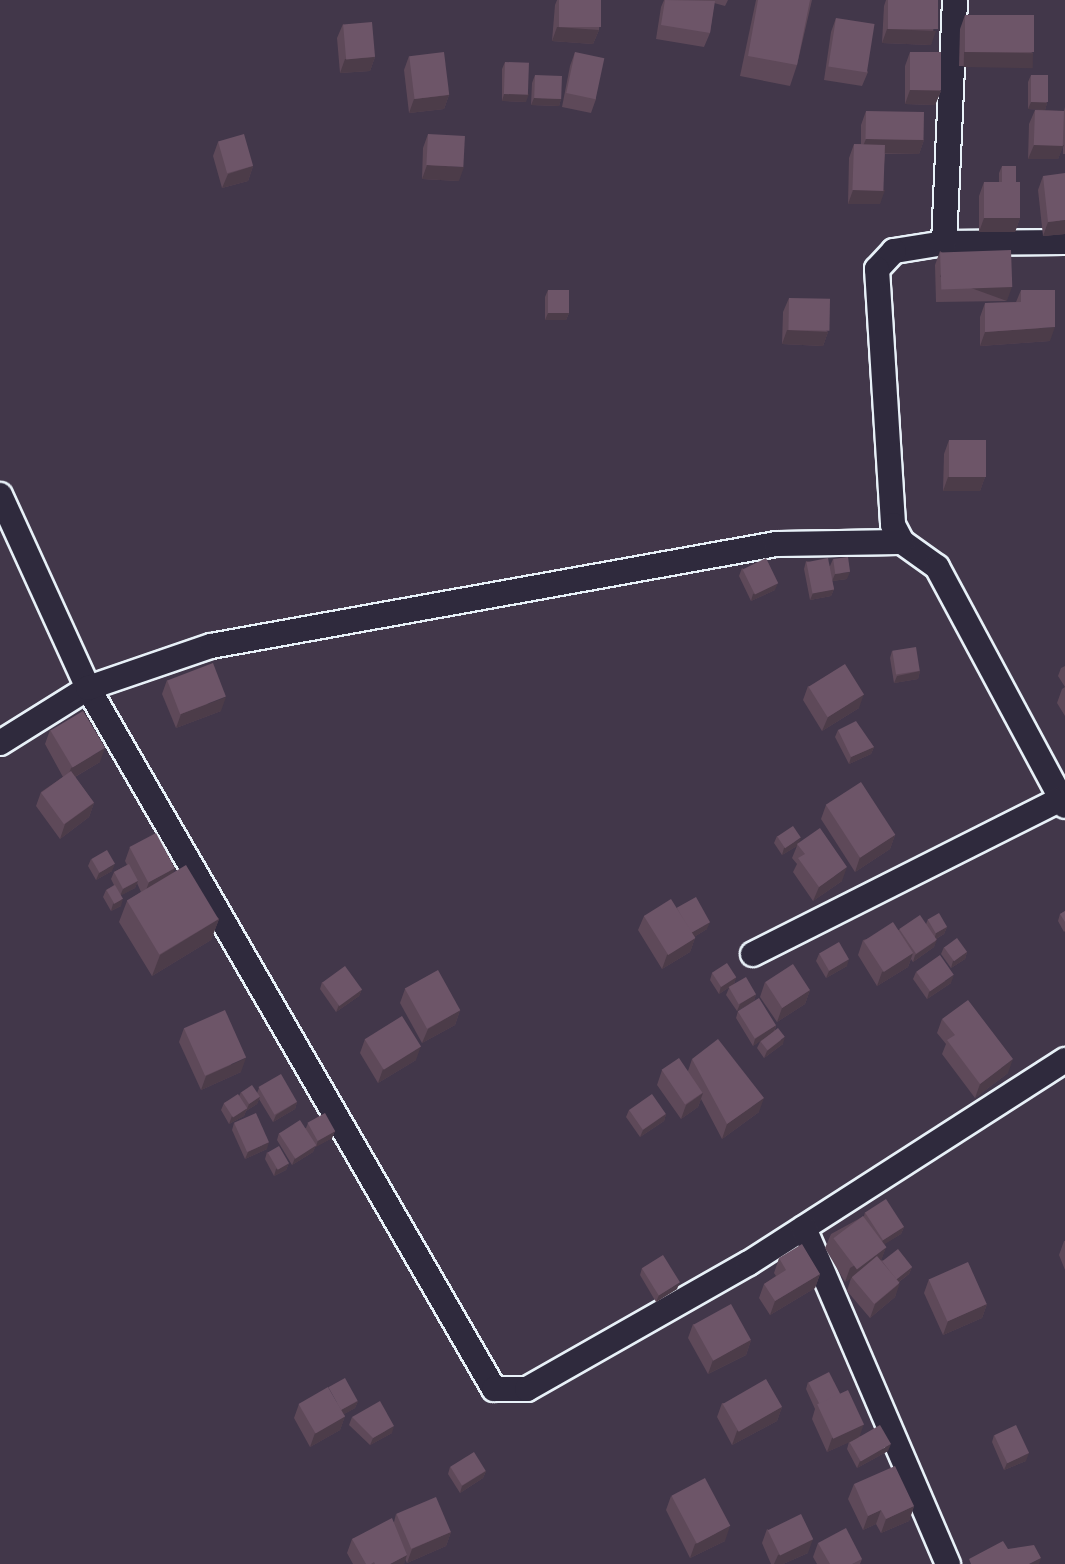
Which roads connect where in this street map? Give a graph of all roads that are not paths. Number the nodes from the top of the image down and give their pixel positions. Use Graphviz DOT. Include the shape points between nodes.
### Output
graph roads {
  1 [pos="955,0"];
  2 [pos="1065,242"];
  3 [pos="944,243"];
  4 [pos="0,495"];
  5 [pos="902,542"];
  6 [pos="88,688"];
  7 [pos="0,743"];
  8 [pos="1063,802"];
  9 [pos="753,954"];
  10 [pos="1065,1060"];
  11 [pos="804,1228"];
  12 [pos="948,1564"];
  1 -- 3 [label="street"];
  2 -- 3 [label="street"];
  3 -- 5 [label="street" via="894,251 877,269 893,525"];
  4 -- 6 [label="street"];
  5 -- 6 [label="street" via="776,544 479,595 211,646"];
  5 -- 8 [label="street" via="937,567"];
  6 -- 7 [label="street"];
  6 -- 11 [label="street" via="494,1389 527,1389"];
  8 -- 9 [label="street"];
  10 -- 11 [label="street"];
  11 -- 12 [label="street"];
}
